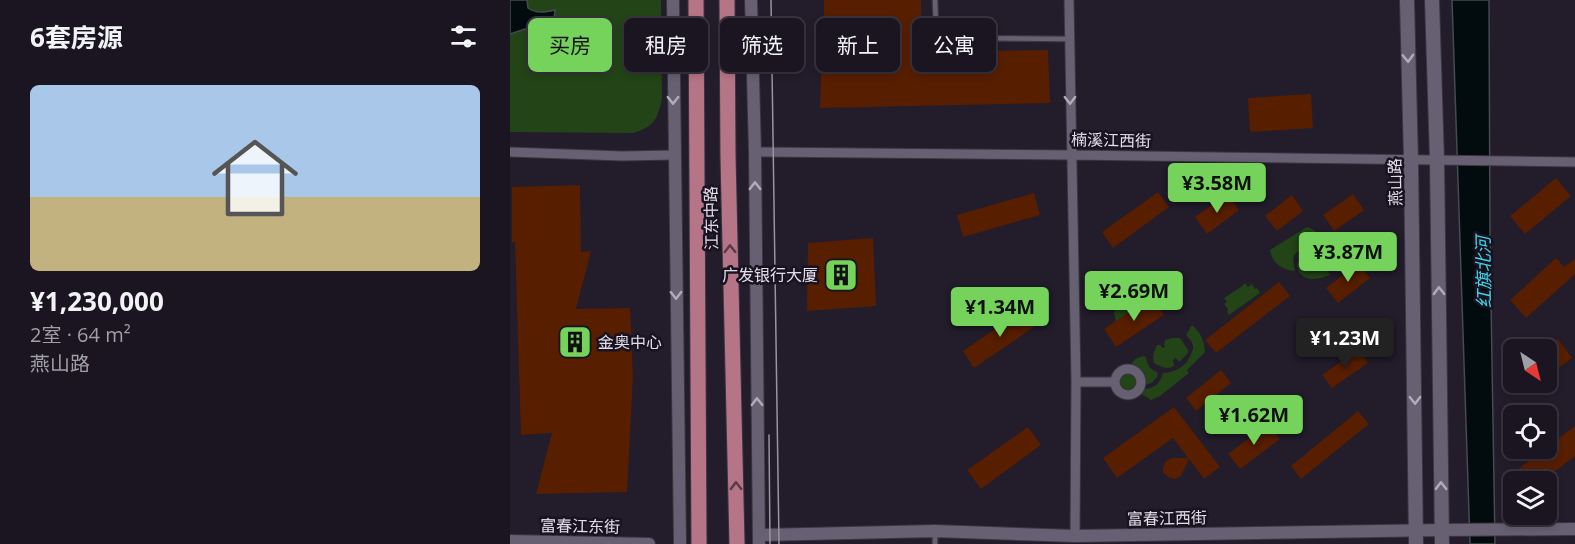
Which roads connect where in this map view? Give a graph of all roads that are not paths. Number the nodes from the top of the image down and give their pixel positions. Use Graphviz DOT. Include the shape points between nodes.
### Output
graph roads {
  1 [pos="673,0"];
  2 [pos="696,0"];
  3 [pos="727,0"];
  4 [pos="752,0"];
  5 [pos="935,0"];
  6 [pos="1069,0"];
  7 [pos="1407,0"];
  8 [pos="1432,0"];
  9 [pos="1069,39"];
  10 [pos="510,152"];
  11 [pos="755,152"];
  12 [pos="1071,154"];
  13 [pos="674,155"];
  14 [pos="1411,160"];
  15 [pos="1437,160"];
  16 [pos="1575,162"];
  17 [pos="1076,382"];
  18 [pos="1115,382"];
  19 [pos="1442,530"];
  20 [pos="1575,530"];
  21 [pos="935,531"];
  22 [pos="1417,537"];
  23 [pos="759,539"];
  24 [pos="1075,540"];
  25 [pos="510,541"];
  26 [pos="649,544"];
  27 [pos="680,544"];
  28 [pos="699,544"];
  29 [pos="737,544"];
  30 [pos="935,544"];
  31 [pos="1442,544"];
  1 -- 13 [label="street, one-way"];
  2 -- 28 [label="main road, 江东中路"];
  29 -- 3 [label="main road, 江东中路, one-way"];
  4 -- 11 [label="street"];
  5 -- 9 [label="lane" via="936,27 941,35 950,38"];
  6 -- 9 [label="street"];
  7 -- 14 [label="main road, 燕山路, one-way"];
  8 -- 15 [label="main road"];
  9 -- 12 [label="street, one-way"];
  10 -- 13 [label="street"];
  11 -- 12 [label="street, 楠溪江西街"];
  23 -- 11 [label="street, one-way"];
  12 -- 14 [label="street, 楠溪江西街"];
  12 -- 17 [label="street"];
  13 -- 27 [label="street, one-way"];
  14 -- 15 [label="street, 楠溪江西街"];
  14 -- 22 [label="main road, 燕山路, one-way"];
  15 -- 16 [label="street, 楠溪江西街"];
  19 -- 15 [label="main road, one-way"];
  17 -- 18 [label="street"];
  17 -- 24 [label="street"];
  19 -- 20 [label="street, 富春江西街"];
  19 -- 22 [label="street, 富春江西街"];
  19 -- 31 [label="main road"];
  21 -- 23 [label="street, 富春江西街"];
  21 -- 24 [label="street, 富春江西街"];
  21 -- 30 [label="lane"];
  22 -- 24 [label="street, 富春江西街"];
  25 -- 26 [label="street, 富春江东街"];
}
